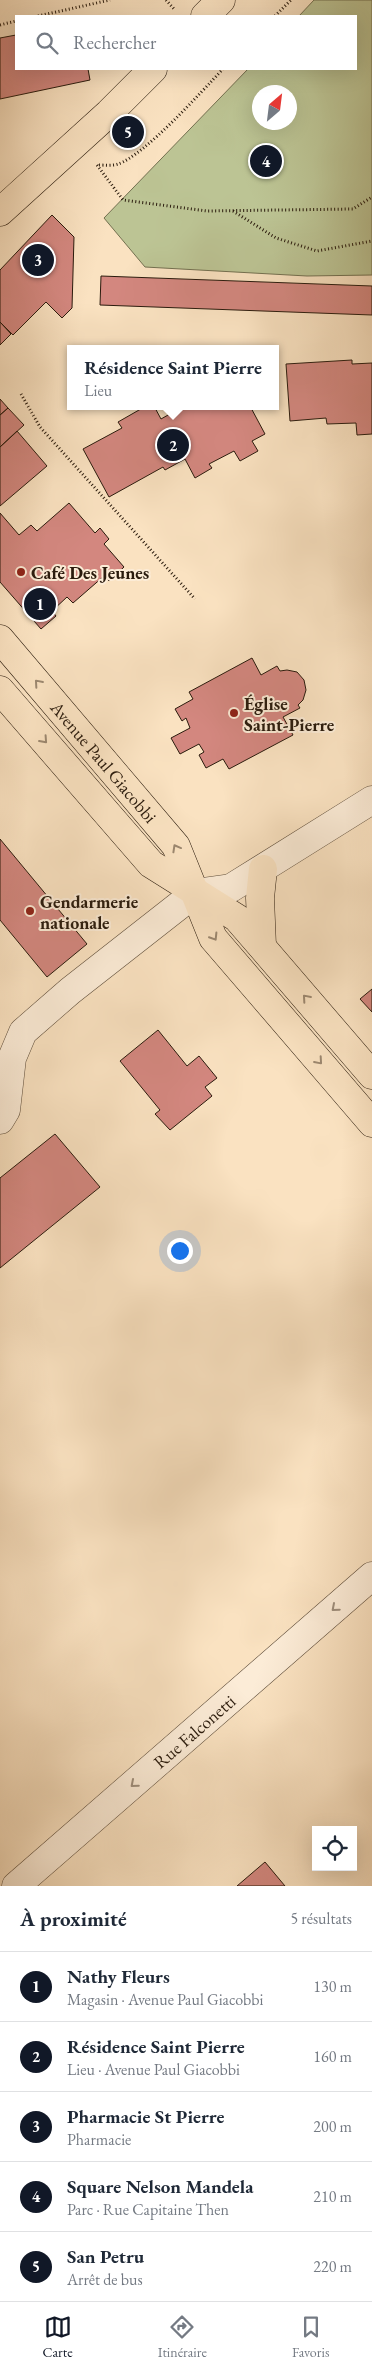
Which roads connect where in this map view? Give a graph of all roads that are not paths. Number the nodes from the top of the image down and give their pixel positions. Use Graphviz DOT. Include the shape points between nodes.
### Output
graph roads {
  1 [pos="221,0"];
  2 [pos="206,15"];
  3 [pos="152,70"];
  4 [pos="0,212"];
  5 [pos="0,639"];
  6 [pos="0,690"];
  7 [pos="372,800"];
  8 [pos="263,869"];
  9 [pos="195,893"];
  10 [pos="262,946"];
  11 [pos="372,1074"];
  12 [pos="0,1120"];
  13 [pos="372,1123"];
  14 [pos="372,1576"];
  15 [pos="16,1886"];
  1 -- 2 [label="main road"];
  3 -- 4 [label="main road"];
  9 -- 5 [label="main road, Avenue Paul Giacobbi, one-way" via="176,846"];
  6 -- 9 [label="main road, Avenue Paul Giacobbi, one-way" via="151,864"];
  7 -- 8 [label="street"];
  8 -- 9 [label="street" via="231,888"];
  8 -- 10 [label="main road" via="260,898"];
  9 -- 10 [label="main road, Avenue Paul Giacobbi" via="237,918"];
  9 -- 12 [label="street" via="23,1032 12,1058 6,1110"];
  9 -- 13 [label="main road, Avenue Paul Giacobbi, one-way" via="213,938"];
  11 -- 10 [label="main road, Avenue Paul Giacobbi, one-way"];
  14 -- 15 [label="street, Rue Falconetti, one-way"];
}
